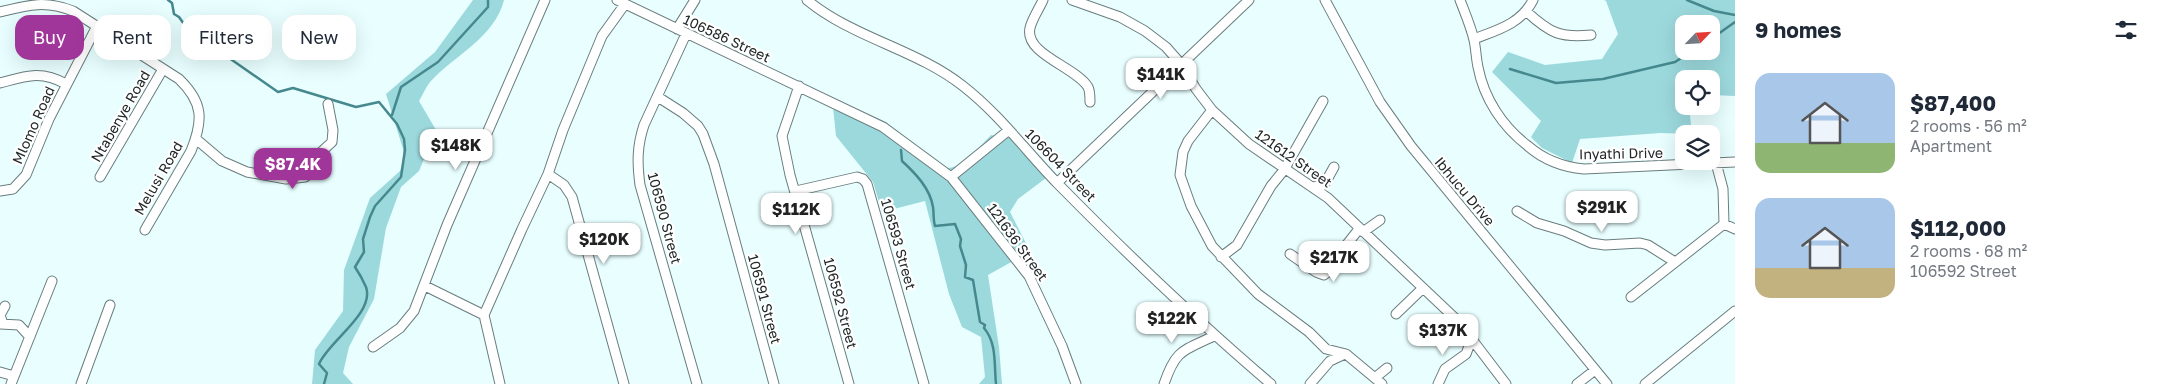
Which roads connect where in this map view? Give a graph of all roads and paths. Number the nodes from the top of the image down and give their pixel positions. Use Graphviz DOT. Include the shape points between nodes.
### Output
graph roads {
  1 [pos="544,0"];
  2 [pos="695,0"];
  3 [pos="807,0"];
  4 [pos="1043,0"];
  5 [pos="1072,0"];
  6 [pos="1249,0"];
  7 [pos="1324,0"];
  8 [pos="1460,0"];
  9 [pos="1533,0"];
  10 [pos="621,2"];
  11 [pos="0,12"];
  12 [pos="1527,12"];
  13 [pos="94,24"];
  14 [pos="677,29"];
  15 [pos="94,32"];
  16 [pos="686,34"];
  17 [pos="1591,35"];
  18 [pos="1474,39"];
  19 [pos="149,60"];
  20 [pos="1181,64"];
  21 [pos="163,69"];
  22 [pos="0,83"];
  23 [pos="66,84"];
  24 [pos="798,86"];
  25 [pos="658,97"];
  26 [pos="1323,101"];
  27 [pos="1090,102"];
  28 [pos="328,104"];
  29 [pos="1212,110"];
  30 [pos="1009,130"];
  31 [pos="196,139"];
  32 [pos="1735,162"];
  33 [pos="1720,164"];
  34 [pos="1675,166"];
  35 [pos="1334,167"];
  36 [pos="1284,170"];
  37 [pos="1718,170"];
  38 [pos="548,174"];
  39 [pos="100,177"];
  40 [pos="951,177"];
  41 [pos="1057,183"];
  42 [pos="1313,187"];
  43 [pos="0,191"];
  44 [pos="796,191"];
  45 [pos="1517,212"];
  46 [pos="1380,220"];
  47 [pos="1724,224"];
  48 [pos="1735,229"];
  49 [pos="145,230"];
  50 [pos="1361,231"];
  51 [pos="1290,254"];
  52 [pos="1221,257"];
  53 [pos="1675,262"];
  54 [pos="52,281"];
  55 [pos="425,286"];
  56 [pos="1423,288"];
  57 [pos="1631,297"];
  58 [pos="110,305"];
  59 [pos="5,306"];
  60 [pos="1735,311"];
  61 [pos="1396,314"];
  62 [pos="484,315"];
  63 [pos="1,324"];
  64 [pos="19,325"];
  65 [pos="34,325"];
  66 [pos="1214,336"];
  67 [pos="30,337"];
  68 [pos="1472,338"];
  69 [pos="373,347"];
  70 [pos="1326,349"];
  71 [pos="1346,354"];
  72 [pos="1330,361"];
  73 [pos="1386,368"];
  74 [pos="1595,370"];
  75 [pos="0,372"];
  76 [pos="13,380"];
  77 [pos="1379,381"];
  78 [pos="1503,383"];
  79 [pos="81,384"];
  80 [pos="500,384"];
  81 [pos="624,384"];
  82 [pos="697,384"];
  83 [pos="774,384"];
  84 [pos="849,384"];
  85 [pos="924,384"];
  86 [pos="1076,384"];
  87 [pos="1164,384"];
  88 [pos="1271,384"];
  89 [pos="1310,384"];
  90 [pos="1438,384"];
  91 [pos="1577,384"];
  92 [pos="1607,384"];
  93 [pos="1645,384"];
  1 -- 55 [label="street" via="450,216"];
  2 -- 14 [label="street"];
  3 -- 30 [label="street, 106604 Street" via="838,21 954,79"];
  4 -- 27 [label="street" via="1030,27 1030,36 1040,51 1082,80 1089,88"];
  5 -- 20 [label="street, 121612 Street" via="1120,17 1145,31"];
  6 -- 20 [label="street"];
  7 -- 74 [label="street, Ibhucu Drive" via="1380,102 1411,146"];
  8 -- 18 [label="street, Inyathi Drive"];
  9 -- 12 [label="street"];
  10 -- 14 [label="street, 106586 Street"];
  10 -- 38 [label="street, 106586 Street" via="602,36"];
  11 -- 13 [label="street, Melusi Road" via="40,3 58,4"];
  12 -- 17 [label="street" via="1558,35"];
  12 -- 18 [label="street" via="1515,22"];
  14 -- 16 [label="street, 106586 Street"];
  15 -- 23 [label="street, Mlomo Road"];
  16 -- 24 [label="street, 106586 Street"];
  16 -- 25 [label="street, 106590 Street"];
  18 -- 34 [label="street, Inyathi Drive" via="1478,69 1487,95 1512,134 1535,152 1551,162 1584,170"];
  19 -- 21 [label="street, Melusi Road"];
  20 -- 29 [label="street, 121612 Street"];
  20 -- 41 [label="street"];
  21 -- 31 [label="street, Melusi Road" via="184,85 195,100 200,111"];
  21 -- 39 [label="street, Ntabenye Road"];
  22 -- 23 [label="street, Mlomo Road" via="38,74"];
  23 -- 43 [label="street, Mlomo Road" via="22,181 13,189"];
  24 -- 40 [label="street, 106586 Street" via="883,126"];
  24 -- 44 [label="street, 106592 Street" via="782,136"];
  25 -- 82 [label="street, 106590 Street" via="642,133 637,161 640,185"];
  25 -- 83 [label="street, 106591 Street" via="693,120 703,134"];
  26 -- 36 [label="street"];
  28 -- 31 [label="street" via="332,142 320,154 317,168 305,176 286,179 234,168"];
  29 -- 36 [label="street, 121612 Street"];
  29 -- 52 [label="street" via="1188,141 1180,175 1200,224"];
  30 -- 40 [label="street"];
  30 -- 41 [label="street, 106604 Street"];
  31 -- 49 [label="street, Melusi Road"];
  32 -- 33 [label="street, Inyathi Drive"];
  35 -- 42 [label="street" via="1324,185"];
  36 -- 42 [label="street, 121612 Street"];
  36 -- 52 [label="street" via="1271,186 1237,245"];
  37 -- 47 [label="street" via="1723,189"];
  38 -- 62 [label="street, 106586 Street"];
  38 -- 81 [label="street" via="560,180 572,198"];
  40 -- 86 [label="street, 121636 Street" via="1029,276"];
  41 -- 66 [label="street, 106604 Street"];
  42 -- 50 [label="street, 121612 Street"];
  44 -- 84 [label="street, 106592 Street"];
  44 -- 85 [label="street, 106593 Street" via="857,177 867,184"];
  45 -- 53 [label="street" via="1591,244 1640,243"];
  46 -- 50 [label="street"];
  47 -- 48 [label="street"];
  47 -- 53 [label="street"];
  50 -- 51 [label="street" via="1340,253 1334,267 1324,275"];
  50 -- 56 [label="street, 121612 Street"];
  52 -- 70 [label="street" via="1258,294 1309,332"];
  53 -- 57 [label="street"];
  54 -- 65 [label="street"];
  55 -- 62 [label="street"];
  55 -- 69 [label="street" via="406,321"];
  56 -- 61 [label="street"];
  56 -- 68 [label="street, 121612 Street"];
  58 -- 79 [label="street"];
  59 -- 63 [label="street" via="0,315"];
  60 -- 93 [label="street"];
  62 -- 80 [label="street"];
  63 -- 64 [label="street"];
  64 -- 65 [label="street"];
  64 -- 67 [label="street"];
  65 -- 67 [label="street"];
  66 -- 87 [label="street" via="1176,356"];
  66 -- 88 [label="street, 106604 Street"];
  67 -- 76 [label="street"];
  68 -- 78 [label="street, 121612 Street"];
  68 -- 90 [label="street" via="1466,354 1445,369"];
  70 -- 71 [label="street"];
  70 -- 72 [label="street"];
  71 -- 72 [label="street"];
  71 -- 77 [label="street"];
  72 -- 89 [label="street"];
  73 -- 77 [label="street"];
  74 -- 91 [label="street"];
  74 -- 92 [label="street, Ibhucu Drive"];
  75 -- 76 [label="street"];
}
